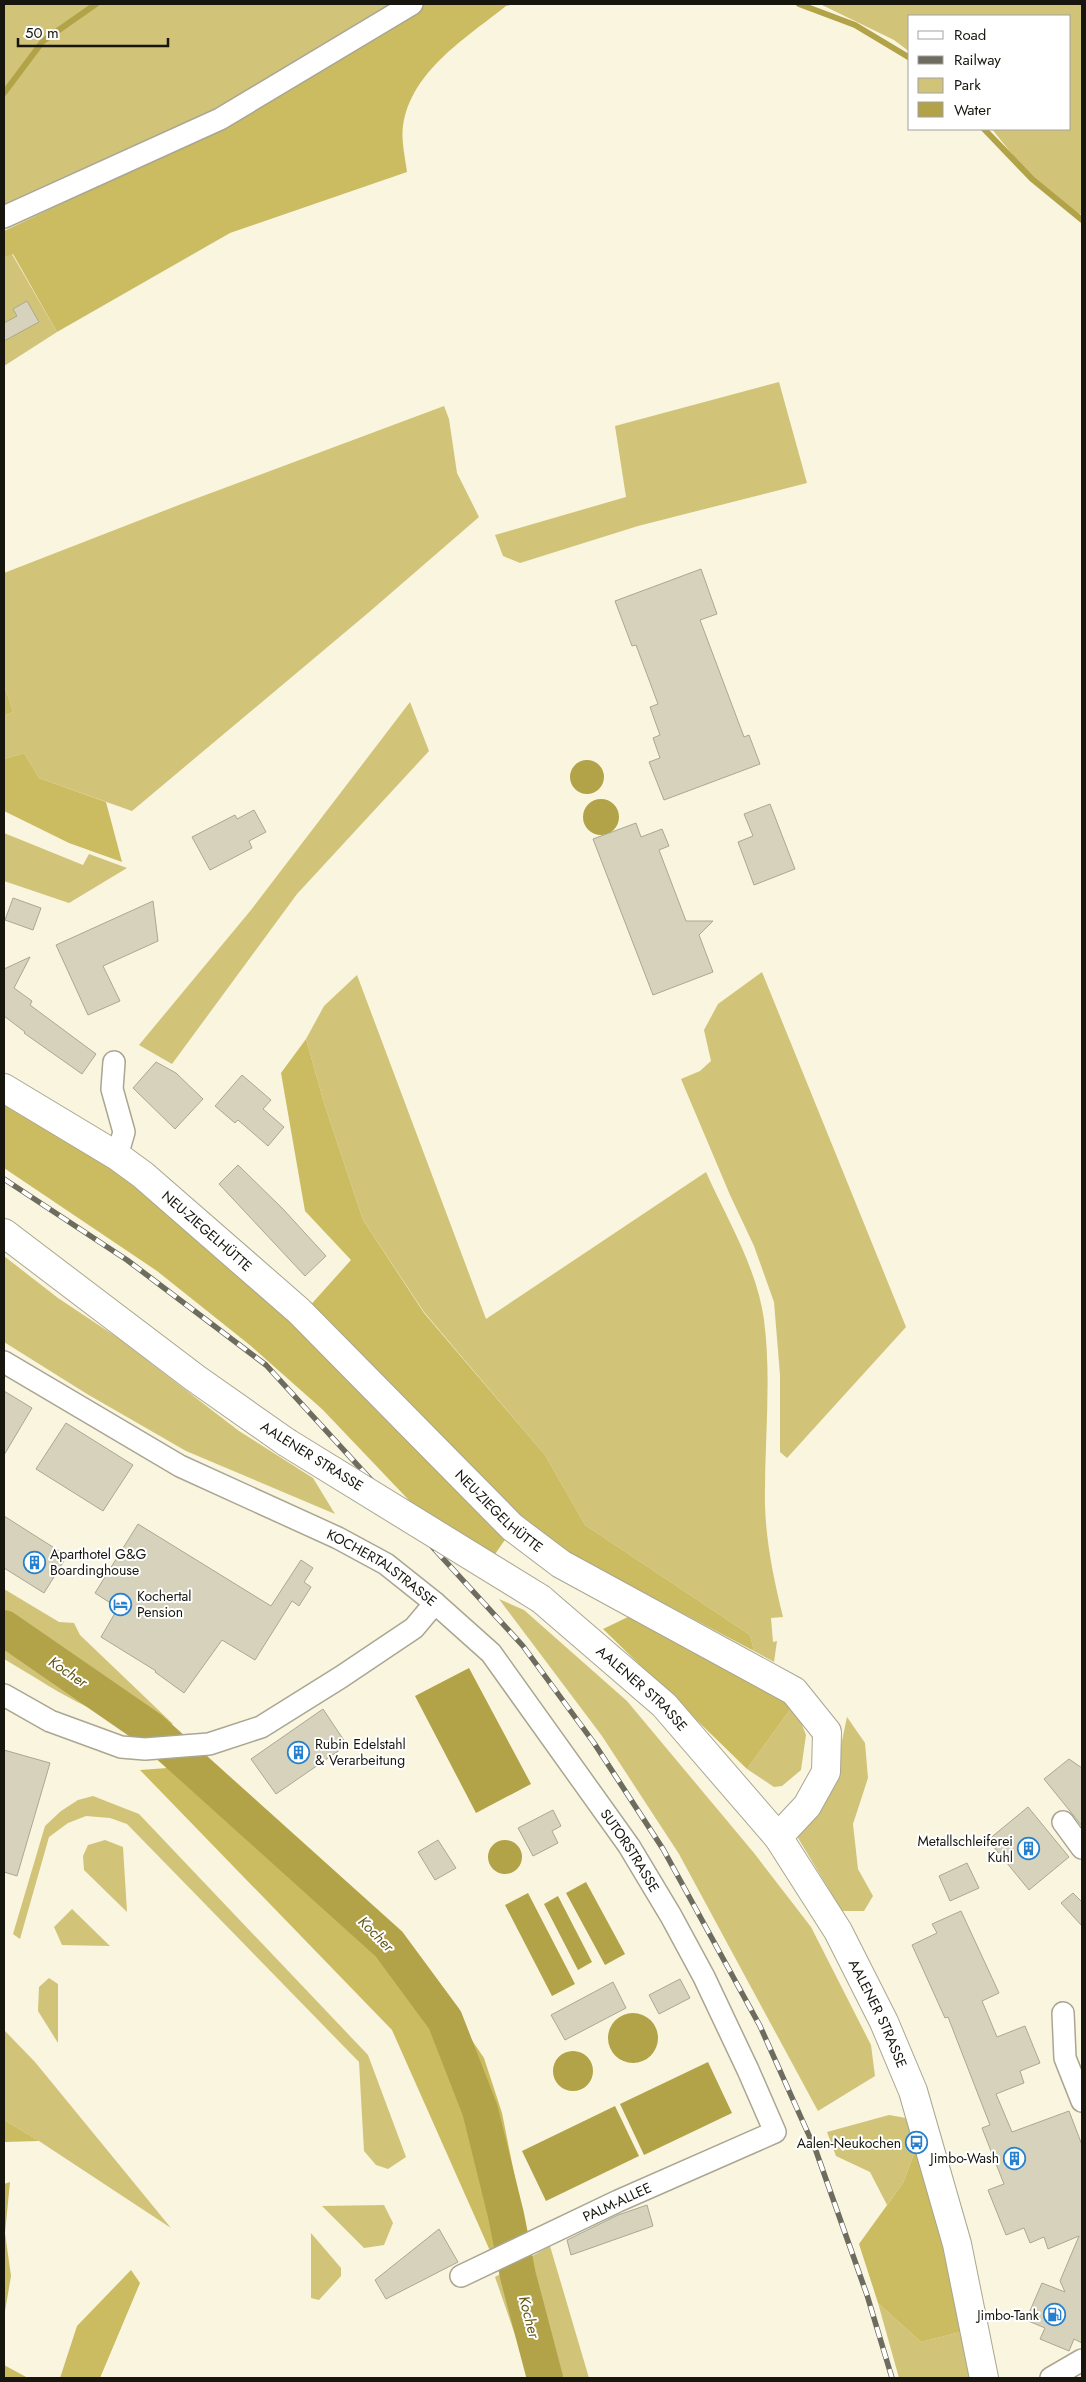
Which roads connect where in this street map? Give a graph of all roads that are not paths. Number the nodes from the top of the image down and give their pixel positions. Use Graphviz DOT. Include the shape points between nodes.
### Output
graph roads {
  1 [pos="412,4"];
  2 [pos="4,217"];
  3 [pos="114,1062"];
  4 [pos="4,1088"];
  5 [pos="117,1156"];
  6 [pos="4,1233"];
  7 [pos="4,1362"];
  8 [pos="436,1603"];
  9 [pos="4,1695"];
  10 [pos="1063,1822"];
  11 [pos="778,1837"];
  12 [pos="1082,1848"];
  13 [pos="1063,2013"];
  14 [pos="1082,2101"];
  15 [pos="775,2132"];
  16 [pos="461,2276"];
  17 [pos="1082,2360"];
  18 [pos="984,2378"];
  19 [pos="1052,2378"];
  1 -- 2 [label="street" via="220,119"];
  3 -- 5 [label="street" via="112,1089 124,1132"];
  4 -- 5 [label="street, NEU-ZIEGELHÜTTE"];
  5 -- 11 [label="street, NEU-ZIEGELHÜTTE" via="299,1311 512,1527 561,1564 794,1691 827,1732 826,1772 807,1806"];
  6 -- 11 [label="street, AALENER STRASSE, bridge" via="195,1378 286,1442 540,1599 664,1705"];
  7 -- 8 [label="street, KOCHERTALSTRASSE" via="180,1466 338,1538 386,1564"];
  8 -- 9 [label="street, KOCHERTALSTRASSE" via="414,1628 261,1727 209,1744 145,1749 121,1747 50,1721"];
  8 -- 15 [label="street, SUTORSTRASSE" via="491,1653 629,1846 704,1977"];
  10 -- 12 [label="street"];
  11 -- 18 [label="street, AALENER STRASSE" via="838,1932 884,2022 912,2090 957,2244"];
  13 -- 14 [label="street" via="1065,2058"];
  15 -- 16 [label="street, PALM-ALLEE" via="618,2201"];
  17 -- 19 [label="street"];
}
